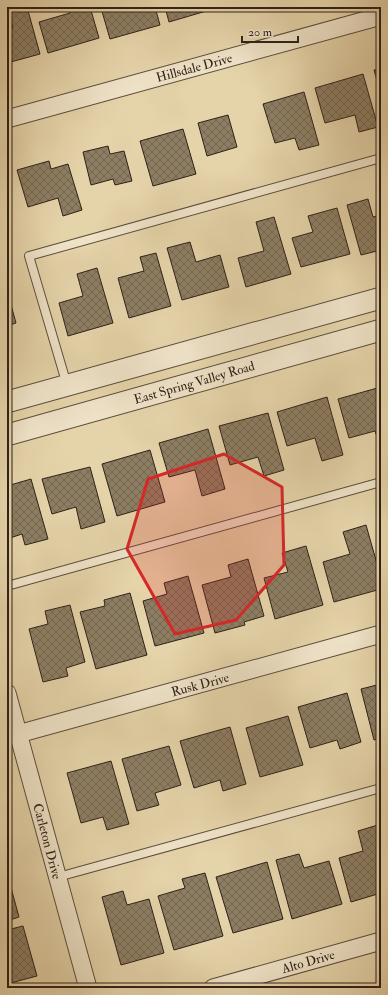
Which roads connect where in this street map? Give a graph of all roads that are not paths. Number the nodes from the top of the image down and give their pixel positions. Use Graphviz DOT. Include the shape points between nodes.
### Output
graph roads {
  1 [pos="381,16"];
  2 [pos="7,119"];
  3 [pos="381,158"];
  4 [pos="381,298"];
  5 [pos="381,330"];
  6 [pos="67,385"];
  7 [pos="7,402"];
  8 [pos="7,435"];
  9 [pos="381,482"];
  10 [pos="7,586"];
  11 [pos="381,634"];
  12 [pos="7,693"];
  13 [pos="18,734"];
  14 [pos="381,788"];
  15 [pos="58,877"];
  16 [pos="381,941"];
  17 [pos="88,988"];
  18 [pos="213,988"];
  1 -- 2 [label="street, Hillsdale Drive"];
  3 -- 6 [label="lane" via="29,256"];
  4 -- 6 [label="street"];
  5 -- 8 [label="street, East Spring Valley Road"];
  6 -- 7 [label="street"];
  9 -- 10 [label="lane"];
  11 -- 13 [label="street, Rusk Drive"];
  12 -- 13 [label="street, Carleton Drive"];
  13 -- 15 [label="street, Carleton Drive"];
  14 -- 15 [label="lane"];
  15 -- 17 [label="street, Carleton Drive"];
  16 -- 18 [label="street, Alto Drive"];
}
